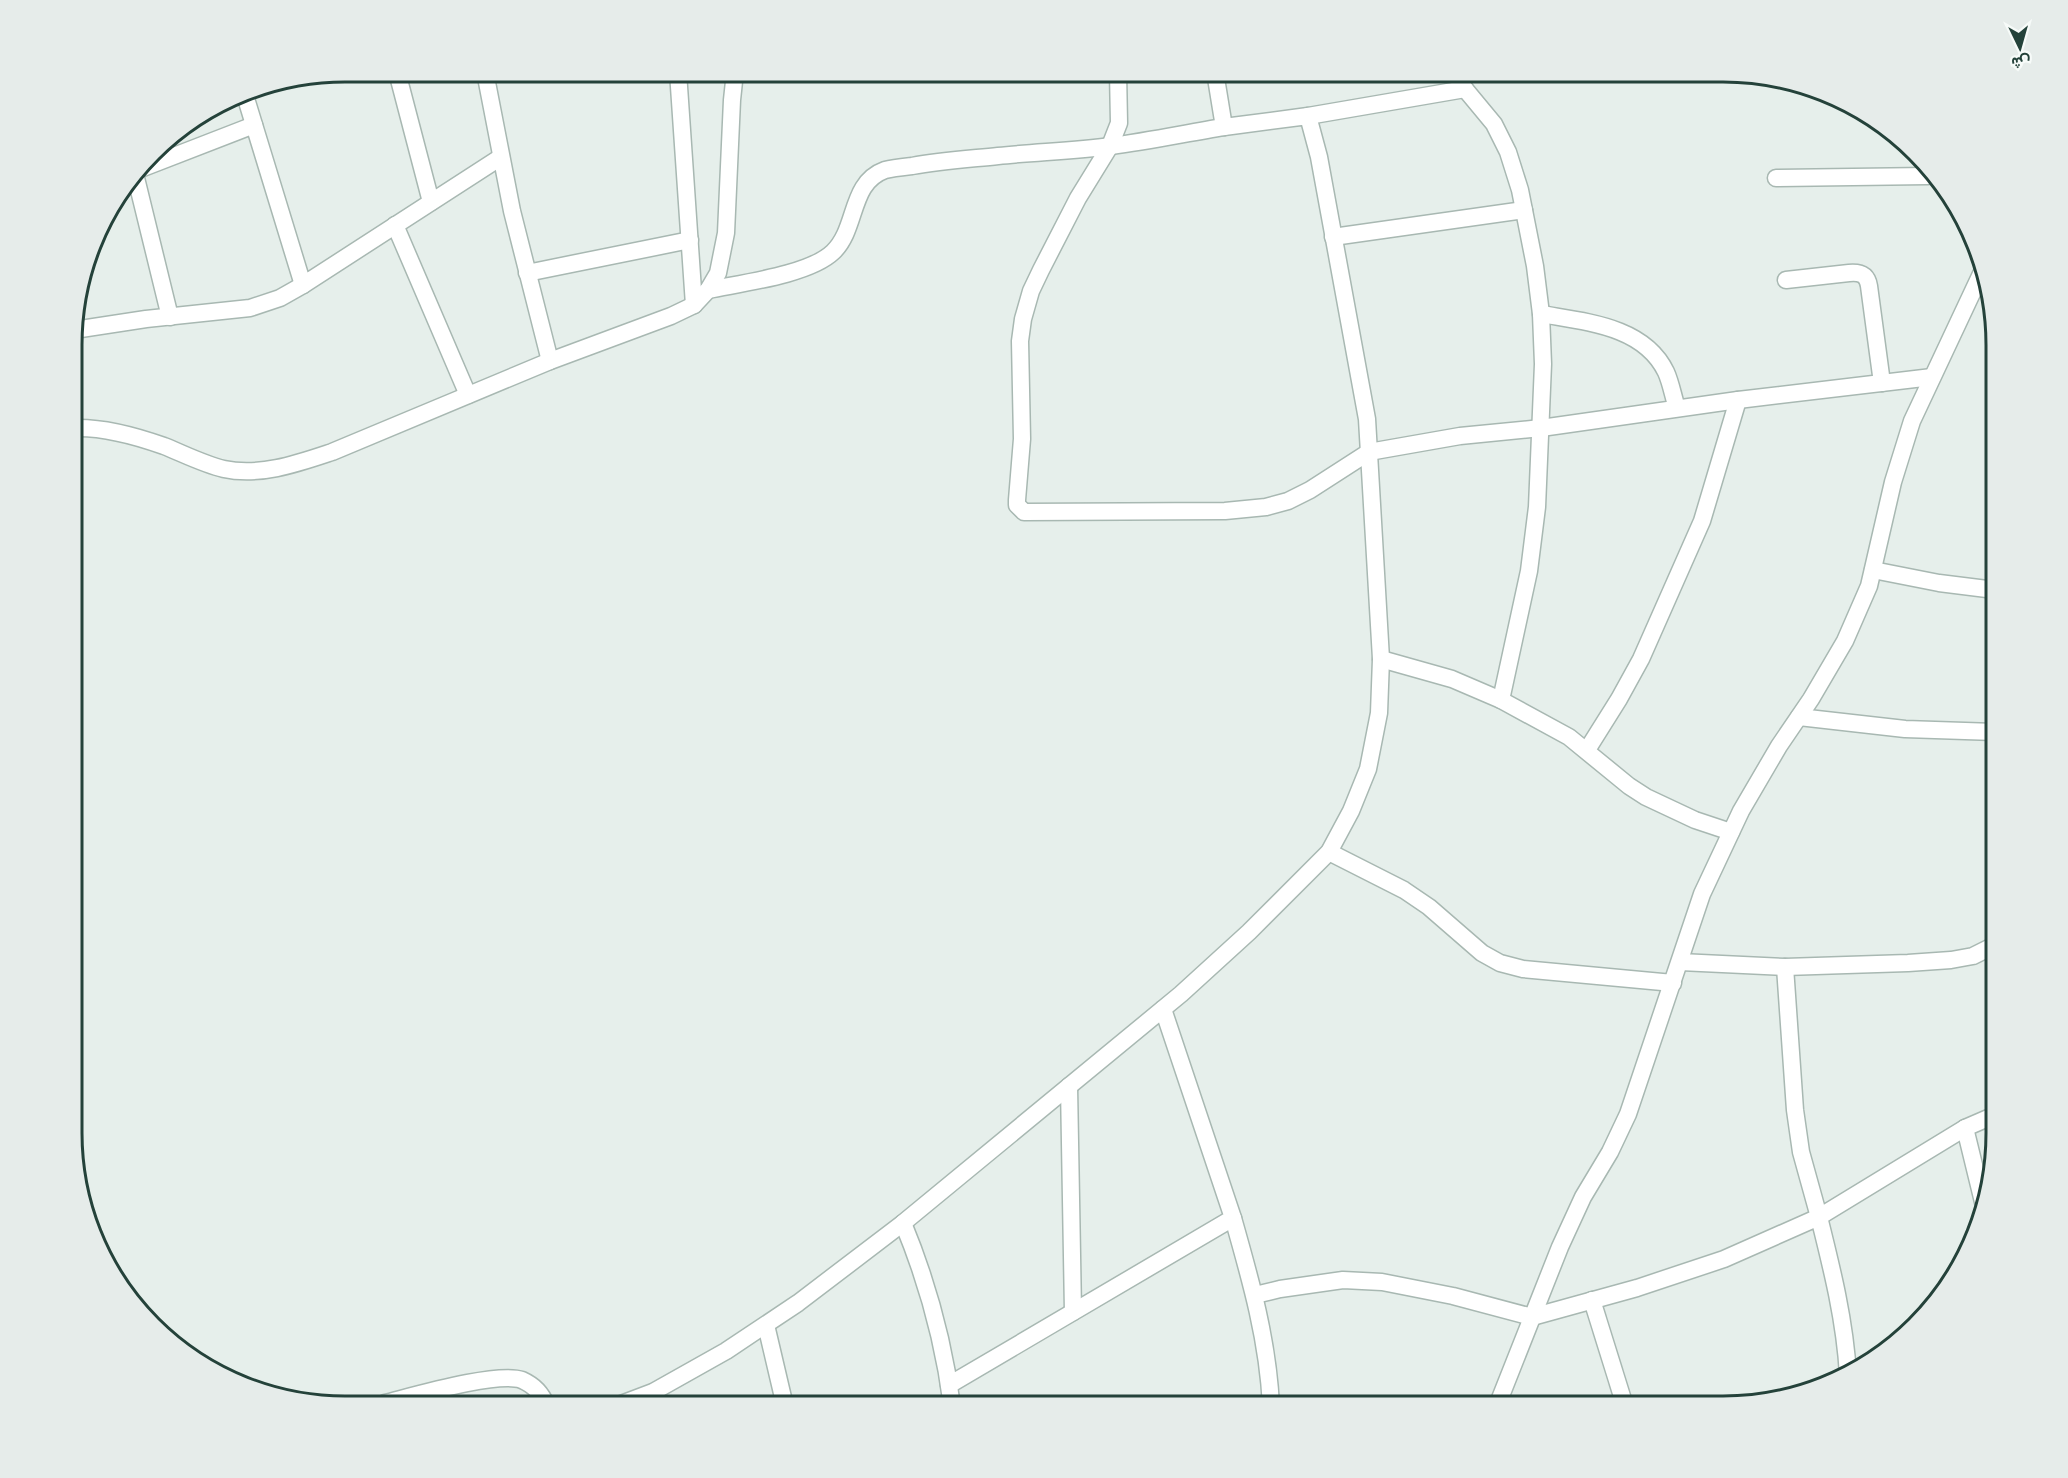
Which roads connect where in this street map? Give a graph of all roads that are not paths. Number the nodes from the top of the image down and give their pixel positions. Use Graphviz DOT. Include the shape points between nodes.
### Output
graph roads {
  1 [pos="400,82"];
  2 [pos="487,82"];
  3 [pos="679,82"];
  4 [pos="734,82"];
  5 [pos="1118,82"];
  6 [pos="1217,82"];
  7 [pos="1460,82"];
  8 [pos="1465,89"];
  9 [pos="247,101"];
  10 [pos="1308,116"];
  11 [pos="254,125"];
  12 [pos="1224,127"];
  13 [pos="1110,146"];
  14 [pos="501,157"];
  15 [pos="155,163"];
  16 [pos="1923,176"];
  17 [pos="1776,178"];
  18 [pos="138,184"];
  19 [pos="431,202"];
  20 [pos="1524,210"];
  21 [pos="395,225"];
  22 [pos="1334,237"];
  23 [pos="690,240"];
  24 [pos="527,273"];
  25 [pos="1786,280"];
  26 [pos="1978,281"];
  27 [pos="303,285"];
  28 [pos="708,290"];
  29 [pos="694,305"];
  30 [pos="1541,314"];
  31 [pos="170,317"];
  32 [pos="83,329"];
  33 [pos="550,361"];
  34 [pos="1932,377"];
  35 [pos="1882,383"];
  36 [pos="468,395"];
  37 [pos="1738,400"];
  38 [pos="1677,408"];
  39 [pos="1541,428"];
  40 [pos="82,429"];
  41 [pos="1369,452"];
  42 [pos="1873,570"];
  43 [pos="1986,589"];
  44 [pos="1381,659"];
  45 [pos="1501,700"];
  46 [pos="1799,717"];
  47 [pos="1986,732"];
  48 [pos="1587,750"];
  49 [pos="1731,832"];
  50 [pos="1329,852"];
  51 [pos="1986,950"];
  52 [pos="1680,962"];
  53 [pos="1785,967"];
  54 [pos="1673,983"];
  55 [pos="1163,1009"];
  56 [pos="1069,1086"];
  57 [pos="1986,1118"];
  58 [pos="1965,1128"];
  59 [pos="1979,1187"];
  60 [pos="1819,1216"];
  61 [pos="1233,1218"];
  62 [pos="903,1223"];
  63 [pos="1255,1295"];
  64 [pos="1592,1300"];
  65 [pos="1073,1312"];
  66 [pos="1532,1317"];
  67 [pos="766,1325"];
  68 [pos="1847,1364"];
  69 [pos="949,1385"];
  70 [pos="412,1396"];
  71 [pos="542,1396"];
  72 [pos="642,1396"];
  73 [pos="783,1396"];
  74 [pos="951,1396"];
  75 [pos="1270,1396"];
  76 [pos="1501,1396"];
  77 [pos="1622,1396"];
  1 -- 19 [label="street"];
  2 -- 14 [label="street"];
  3 -- 23 [label="street"];
  4 -- 28 [label="street" via="726,233 718,273"];
  5 -- 13 [label="street" via="1119,123"];
  6 -- 12 [label="street"];
  7 -- 8 [label="street"];
  8 -- 10 [label="street"];
  8 -- 20 [label="street" via="1494,124"];
  9 -- 11 [label="street"];
  10 -- 12 [label="street"];
  10 -- 22 [label="street"];
  11 -- 15 [label="street"];
  11 -- 27 [label="street"];
  12 -- 13 [label="street"];
  13 -- 28 [label="street" via="886,170 865,183 844,235 831,254 783,274"];
  13 -- 41 [label="street" via="1041,270 1023,320 1017,500 1021,510 1157,512 1266,507 1310,490"];
  14 -- 19 [label="street"];
  14 -- 24 [label="street"];
  16 -- 17 [label="street"];
  18 -- 31 [label="street"];
  19 -- 21 [label="street"];
  20 -- 22 [label="street"];
  20 -- 30 [label="street"];
  21 -- 27 [label="street"];
  21 -- 36 [label="street"];
  22 -- 41 [label="street" via="1367,418"];
  23 -- 24 [label="street"];
  23 -- 29 [label="street"];
  24 -- 33 [label="street"];
  25 -- 35 [label="street" via="1864,274"];
  26 -- 34 [label="street"];
  27 -- 31 [label="street" via="250,308"];
  28 -- 29 [label="street"];
  29 -- 33 [label="street"];
  30 -- 38 [label="street" via="1620,331 1643,345 1656,356 1666,373"];
  30 -- 39 [label="street"];
  31 -- 32 [label="street"];
  33 -- 36 [label="street"];
  34 -- 35 [label="street"];
  34 -- 42 [label="street" via="1912,421 1893,482"];
  35 -- 37 [label="street"];
  36 -- 40 [label="street" via="315,458 266,470 225,469 136,437"];
  37 -- 38 [label="street"];
  37 -- 48 [label="street" via="1702,521 1641,659"];
  38 -- 39 [label="street"];
  39 -- 41 [label="street" via="1460,436"];
  39 -- 45 [label="street" via="1537,507 1528,571"];
  41 -- 44 [label="street"];
  42 -- 43 [label="street"];
  42 -- 46 [label="street" via="1845,641"];
  44 -- 45 [label="street" via="1452,679"];
  44 -- 50 [label="street" via="1379,713 1368,769"];
  45 -- 48 [label="street"];
  46 -- 47 [label="street" via="1905,729"];
  46 -- 49 [label="street"];
  48 -- 49 [label="street" via="1646,797"];
  49 -- 52 [label="street" via="1702,894"];
  50 -- 54 [label="street" via="1404,890 1500,963 1523,969"];
  50 -- 55 [label="street" via="1249,932"];
  51 -- 53 [label="street" via="1951,960"];
  52 -- 53 [label="street"];
  52 -- 54 [label="street"];
  53 -- 60 [label="street" via="1795,1110 1801,1152"];
  54 -- 66 [label="street" via="1628,1114 1583,1197"];
  55 -- 56 [label="street"];
  55 -- 61 [label="street"];
  56 -- 62 [label="street"];
  56 -- 65 [label="street"];
  57 -- 58 [label="street"];
  58 -- 59 [label="street"];
  58 -- 60 [label="street"];
  60 -- 64 [label="street" via="1724,1259"];
  60 -- 68 [label="street" via="1844,1325"];
  61 -- 63 [label="street"];
  61 -- 65 [label="street"];
  62 -- 67 [label="street"];
  62 -- 69 [label="street" via="920,1264"];
  63 -- 66 [label="street" via="1344,1280 1382,1282"];
  63 -- 75 [label="street"];
  64 -- 66 [label="street"];
  64 -- 77 [label="street"];
  65 -- 69 [label="street"];
  66 -- 76 [label="street"];
  67 -- 72 [label="street" via="690,1373"];
  67 -- 73 [label="street"];
  69 -- 74 [label="street"];
  70 -- 71 [label="street" via="492,1378 520,1380 539,1390"];
}
